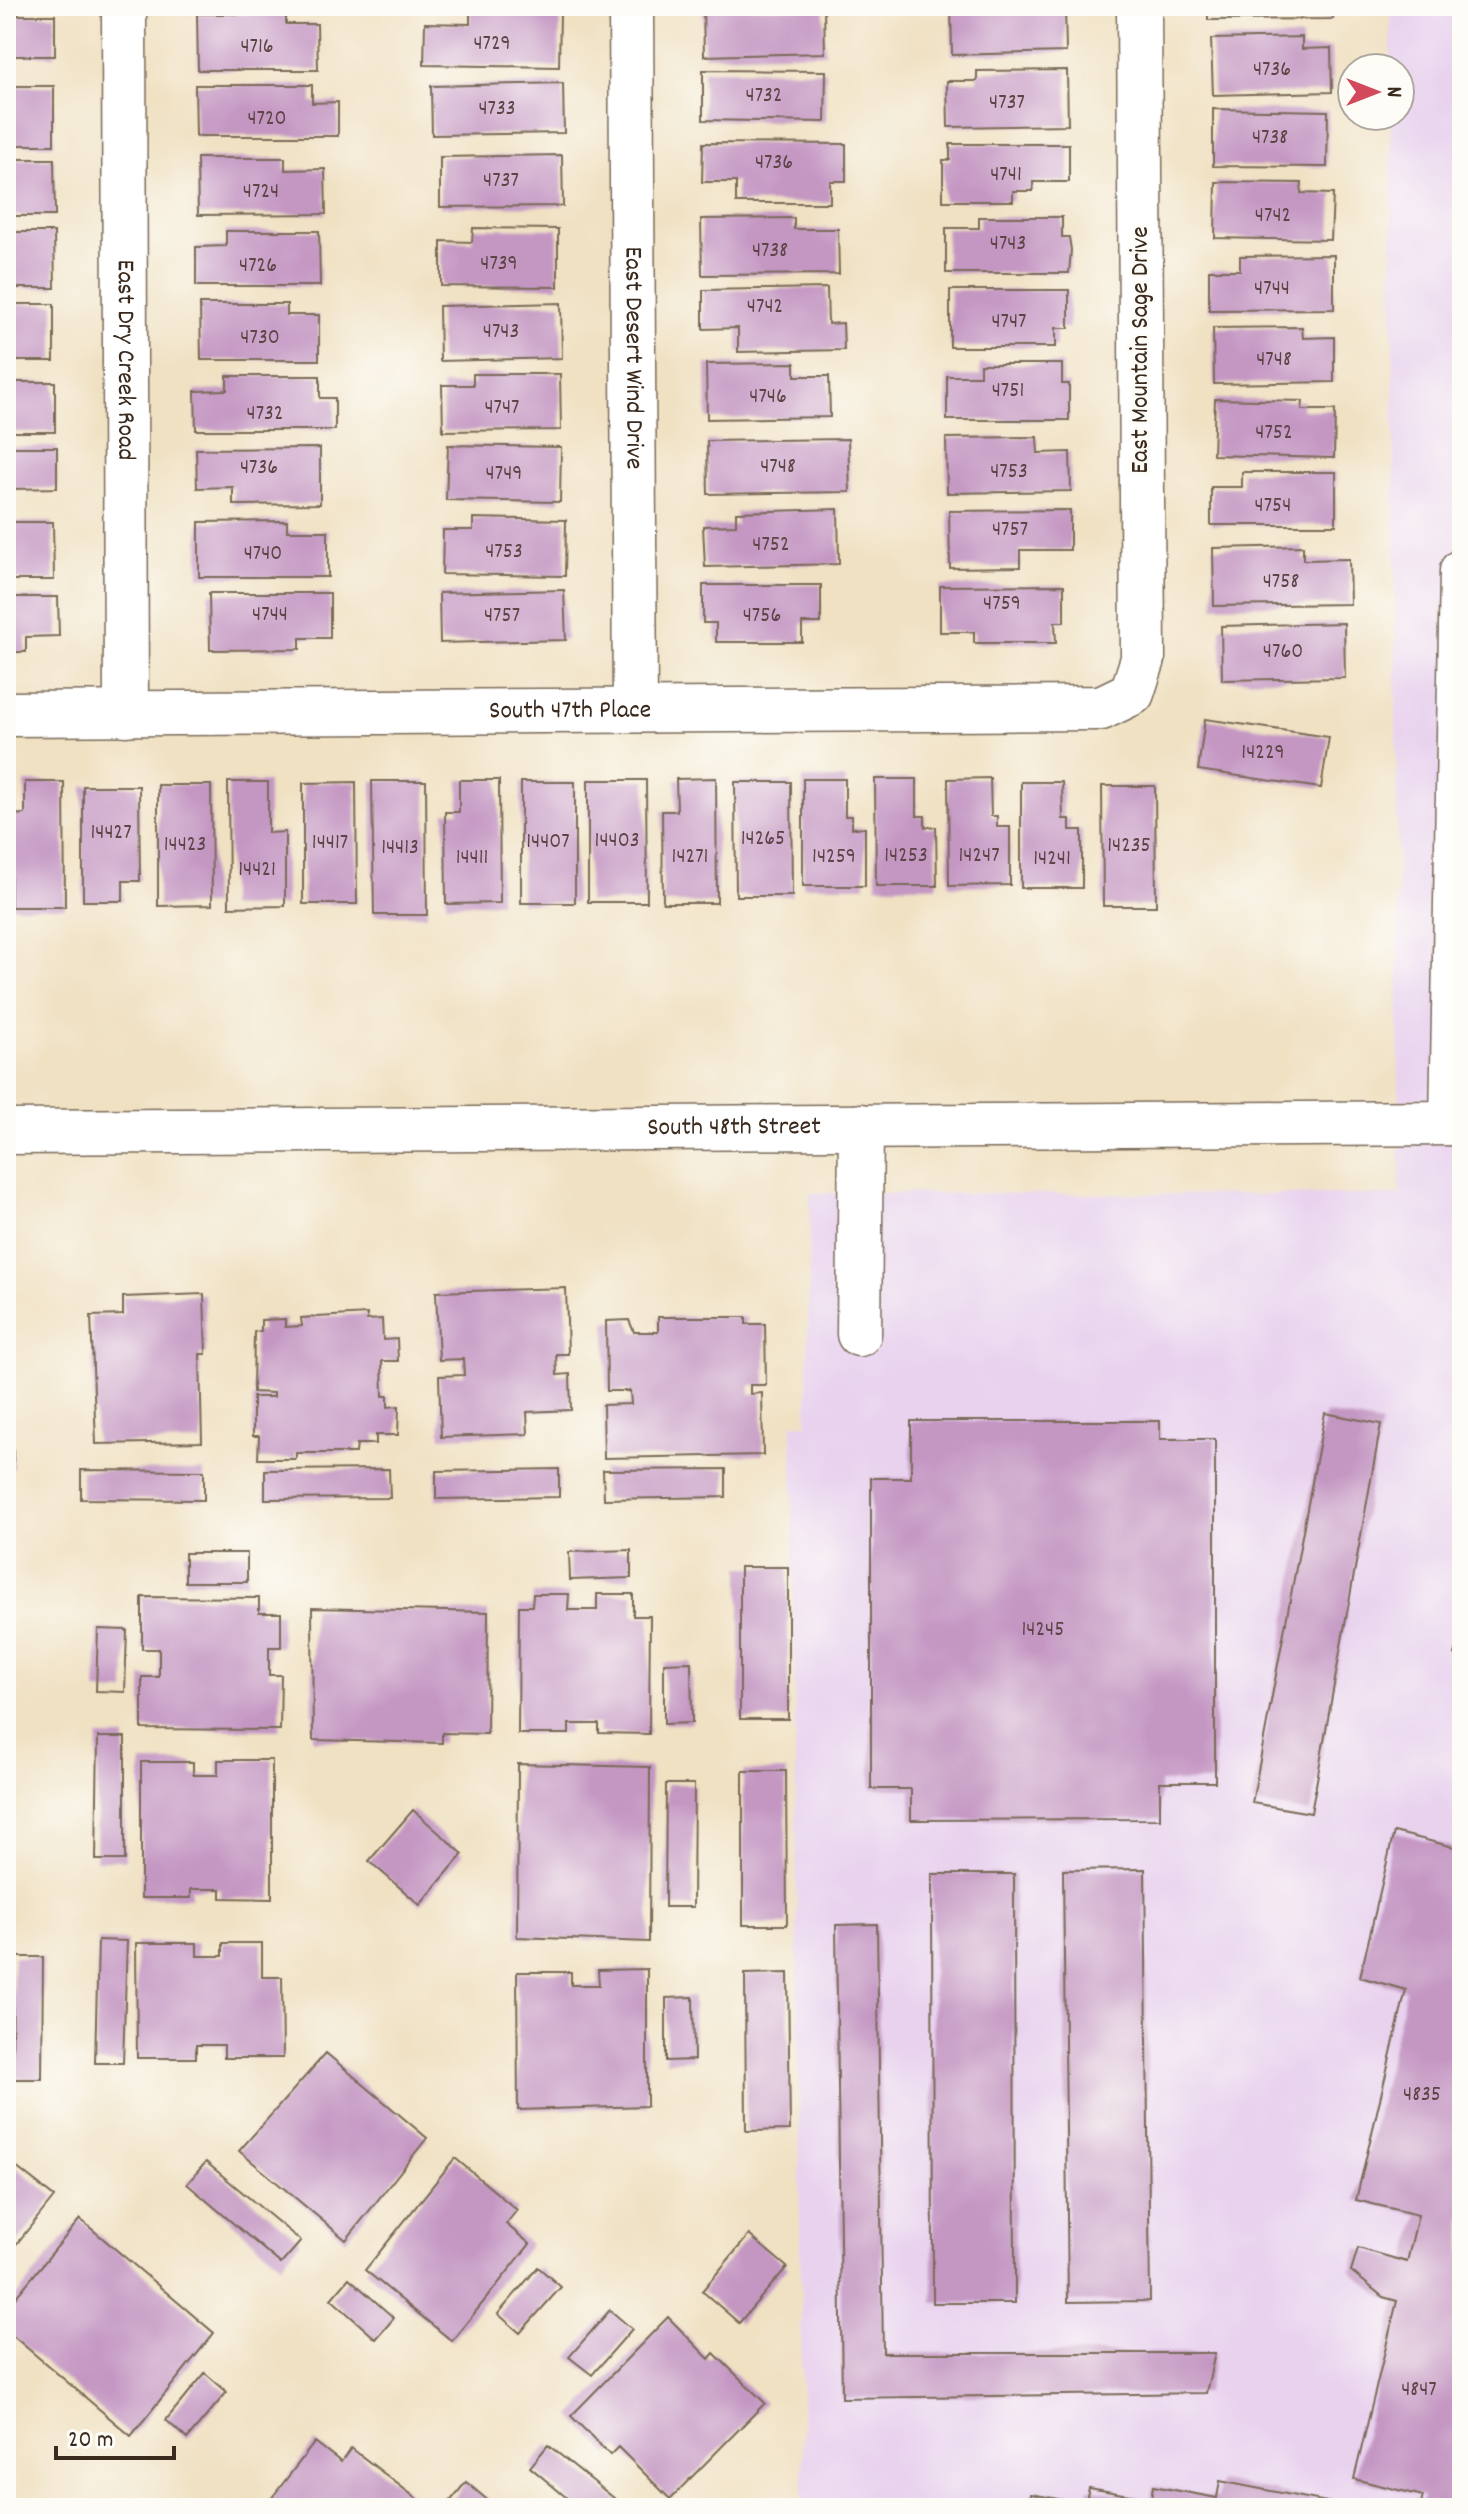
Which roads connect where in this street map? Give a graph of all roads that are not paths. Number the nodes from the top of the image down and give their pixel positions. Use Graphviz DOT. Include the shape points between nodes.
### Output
graph roads {
  1 [pos="124,6"];
  2 [pos="631,6"];
  3 [pos="1139,6"];
  4 [pos="1462,571"];
  5 [pos="1132,693"];
  6 [pos="635,710"];
  7 [pos="6,714"];
  8 [pos="126,714"];
  9 [pos="1457,1123"];
  10 [pos="861,1126"];
  11 [pos="6,1132"];
  12 [pos="859,1334"];
  1 -- 8 [label="street, East Dry Creek Road"];
  2 -- 6 [label="street, East Desert Wind Drive"];
  3 -- 5 [label="street, East Mountain Sage Drive" via="1143,659"];
  4 -- 9 [label="street"];
  5 -- 6 [label="street, South 47th Place" via="1101,708"];
  6 -- 8 [label="street, South 47th Place"];
  7 -- 8 [label="street, South 47th Place"];
  9 -- 10 [label="street, South 48th Street"];
  10 -- 11 [label="street, South 48th Street"];
  10 -- 12 [label="street"];
}
